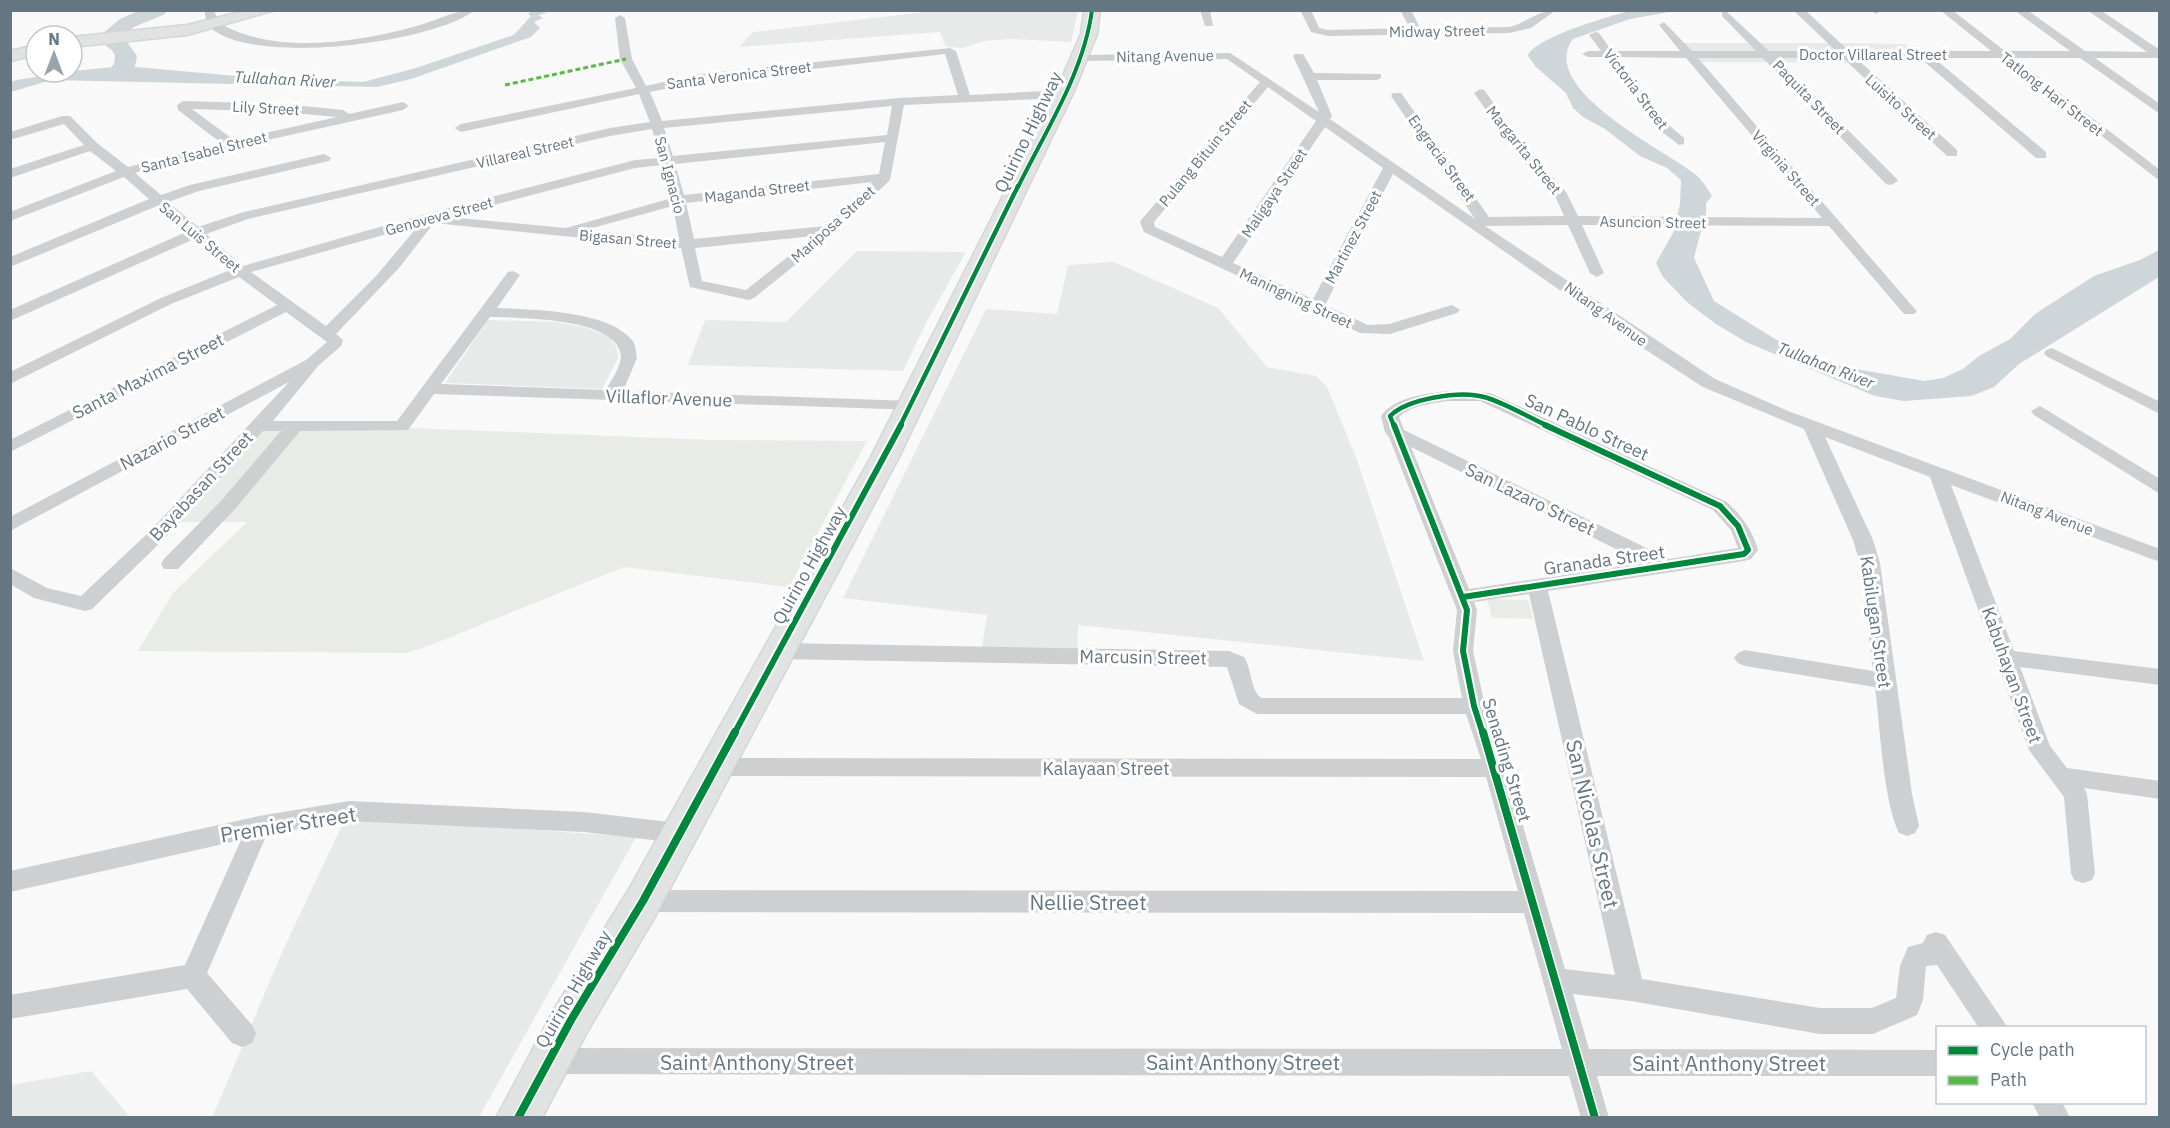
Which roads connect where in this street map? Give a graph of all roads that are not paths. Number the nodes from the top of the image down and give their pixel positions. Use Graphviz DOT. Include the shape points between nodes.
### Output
graph roads {
  1 [pos="268,10"];
  2 [pos="470,10"];
  3 [pos="1092,10"];
  4 [pos="1205,10"];
  5 [pos="1305,10"];
  6 [pos="1405,10"];
  7 [pos="1551,10"];
  8 [pos="1798,10"];
  9 [pos="1945,10"];
  10 [pos="2019,10"];
  11 [pos="2092,10"];
  12 [pos="1726,14"];
  13 [pos="211,18"];
  14 [pos="620,18"];
  15 [pos="1209,24"];
  16 [pos="1664,25"];
  17 [pos="1417,32"];
  18 [pos="1595,35"];
  19 [pos="84,41"];
  20 [pos="1588,54"];
  21 [pos="1610,54"];
  22 [pos="1689,54"];
  23 [pos="1767,54"];
  24 [pos="1843,54"];
  25 [pos="1922,54"];
  26 [pos="2001,54"];
  27 [pos="2081,54"];
  28 [pos="2159,55"];
  29 [pos="1299,56"];
  30 [pos="1081,58"];
  31 [pos="1377,76"];
  32 [pos="1310,77"];
  33 [pos="1266,82"];
  34 [pos="644,88"];
  35 [pos="1480,93"];
  36 [pos="1063,94"];
  37 [pos="1397,96"];
  38 [pos="965,98"];
  39 [pos="899,102"];
  40 [pos="403,106"];
  41 [pos="2160,110"];
  42 [pos="348,118"];
  43 [pos="1323,120"];
  44 [pos="657,125"];
  45 [pos="461,129"];
  46 [pos="10,136"];
  47 [pos="891,138"];
  48 [pos="1679,141"];
  49 [pos="231,144"];
  50 [pos="92,146"];
  51 [pos="1952,153"];
  52 [pos="2041,155"];
  53 [pos="324,158"];
  54 [pos="666,159"];
  55 [pos="1391,165"];
  56 [pos="126,172"];
  57 [pos="10,174"];
  58 [pos="885,177"];
  59 [pos="2160,177"];
  60 [pos="1891,181"];
  61 [pos="679,200"];
  62 [pos="157,201"];
  63 [pos="10,217"];
  64 [pos="428,219"];
  65 [pos="1575,220"];
  66 [pos="1479,222"];
  67 [pos="1833,222"];
  68 [pos="1147,225"];
  69 [pos="830,230"];
  70 [pos="197,232"];
  71 [pos="560,232"];
  72 [pos="687,244"];
  73 [pos="10,263"];
  74 [pos="1224,265"];
  75 [pos="240,271"];
  76 [pos="1597,273"];
  77 [pos="513,275"];
  78 [pos="749,295"];
  79 [pos="286,306"];
  80 [pos="1316,308"];
  81 [pos="1452,310"];
  82 [pos="1909,311"];
  83 [pos="485,312"];
  84 [pos="10,316"];
  85 [pos="329,341"];
  86 [pos="2052,352"];
  87 [pos="312,363"];
  88 [pos="10,379"];
  89 [pos="428,389"];
  90 [pos="612,396"];
  91 [pos="910,406"];
  92 [pos="2160,409"];
  93 [pos="2040,411"];
  94 [pos="1392,424"];
  95 [pos="258,426"];
  96 [pos="295,426"];
  97 [pos="1812,427"];
  98 [pos="10,447"];
  99 [pos="1937,471"];
  100 [pos="2160,489"];
  101 [pos="10,525"];
  102 [pos="1748,550"];
  103 [pos="2160,556"];
  104 [pos="171,564"];
  105 [pos="1667,566"];
  106 [pos="10,575"];
  107 [pos="1536,586"];
  108 [pos="1463,597"];
  109 [pos="779,651"];
  110 [pos="2004,657"];
  111 [pos="1745,658"];
  112 [pos="2160,677"];
  113 [pos="1885,681"];
  114 [pos="1474,706"];
  115 [pos="716,767"];
  116 [pos="1495,768"];
  117 [pos="2062,776"];
  118 [pos="2160,789"];
  119 [pos="259,826"];
  120 [pos="1907,826"];
  121 [pos="678,833"];
  122 [pos="2083,873"];
  123 [pos="10,882"];
  124 [pos="643,901"];
  125 [pos="1533,902"];
  126 [pos="193,976"];
  127 [pos="1556,980"];
  128 [pos="1632,989"];
  129 [pos="10,1007"];
  130 [pos="1994,1026"];
  131 [pos="242,1034"];
  132 [pos="548,1061"];
  133 [pos="1579,1063"];
  134 [pos="1936,1063"];
  135 [pos="2047,1104"];
  136 [pos="518,1118"];
  137 [pos="1595,1118"];
  138 [pos="2056,1118"];
  1 -- 13 [label="street"];
  2 -- 13 [label="street" via="434,26 394,37 330,44 248,40 222,31"];
  3 -- 30 [label="main road, Quirino Highway"];
  4 -- 15 [label="street"];
  5 -- 17 [label="street, Midway Street" via="1319,33"];
  6 -- 17 [label="street"];
  7 -- 17 [label="street, Midway Street" via="1503,30"];
  8 -- 24 [label="street, Luisito Street"];
  9 -- 26 [label="street, Tatlong Hari Street"];
  10 -- 27 [label="street"];
  11 -- 28 [label="street"];
  12 -- 23 [label="street, Paquita Street"];
  13 -- 19 [label="street" via="187,30"];
  14 -- 34 [label="street, San Ignacio" via="626,59"];
  16 -- 22 [label="street, Virginia Street"];
  18 -- 21 [label="street, Victoria Street"];
  20 -- 21 [label="street, Doctor Villareal Street"];
  21 -- 22 [label="street, Doctor Villareal Street"];
  21 -- 48 [label="street, Victoria Street" via="1661,125"];
  22 -- 23 [label="street, Doctor Villareal Street"];
  22 -- 67 [label="street, Virginia Street"];
  23 -- 24 [label="street, Doctor Villareal Street"];
  23 -- 60 [label="street, Paquita Street"];
  24 -- 25 [label="street, Doctor Villareal Street"];
  24 -- 51 [label="street, Luisito Street"];
  25 -- 26 [label="street, Doctor Villareal Street"];
  25 -- 52 [label="street"];
  26 -- 27 [label="street, Doctor Villareal Street"];
  26 -- 59 [label="street, Tatlong Hari Street"];
  27 -- 28 [label="street, Doctor Villareal Street"];
  27 -- 41 [label="street"];
  29 -- 32 [label="street"];
  30 -- 33 [label="street, Nitang Avenue" via="1226,55"];
  30 -- 36 [label="main road, Quirino Highway"];
  31 -- 32 [label="street"];
  32 -- 43 [label="street" via="1324,106"];
  33 -- 43 [label="street, Nitang Avenue"];
  33 -- 68 [label="street, Pulang Bituin Street"];
  34 -- 38 [label="street, Santa Veronica Street" via="699,78 950,51"];
  34 -- 44 [label="street, San Ignacio"];
  34 -- 45 [label="street, Santa Veronica Street"];
  35 -- 65 [label="street, Margarita Street" via="1526,155 1556,187"];
  36 -- 38 [label="street, Villareal Street"];
  36 -- 91 [label="main road, Quirino Highway"];
  37 -- 66 [label="street, Engracia Street"];
  38 -- 39 [label="street, Villareal Street"];
  39 -- 44 [label="street, Villareal Street"];
  39 -- 47 [label="street, Mariposa Street"];
  40 -- 42 [label="street, Santa Isabel Street"];
  42 -- 49 [label="street, Santa Isabel Street"];
  42 -- 49 [label="street, Lily Street" via="337,112 183,105"];
  43 -- 55 [label="street, Nitang Avenue"];
  43 -- 74 [label="street, Maligaya Street"];
  44 -- 54 [label="street, San Ignacio"];
  44 -- 70 [label="street, Villareal Street" via="610,132 244,216"];
  46 -- 50 [label="street, San Luis Street" via="66,118"];
  47 -- 54 [label="street, Genoveva Street"];
  47 -- 58 [label="street, Mariposa Street"];
  49 -- 56 [label="street, Santa Isabel Street"];
  50 -- 56 [label="street, San Luis Street"];
  50 -- 57 [label="street"];
  53 -- 62 [label="street" via="195,188"];
  54 -- 61 [label="street, San Ignacio"];
  54 -- 64 [label="street, Genoveva Street"];
  55 -- 66 [label="street, Nitang Avenue"];
  55 -- 80 [label="street, Martinez Street"];
  56 -- 62 [label="street, San Luis Street"];
  56 -- 63 [label="street, Santa Isabel Street"];
  58 -- 61 [label="street, Maganda Street"];
  58 -- 69 [label="street, Mariposa Street"];
  61 -- 71 [label="street, Maganda Street"];
  61 -- 72 [label="street, San Ignacio"];
  62 -- 70 [label="street, San Luis Street"];
  62 -- 73 [label="street"];
  64 -- 71 [label="street, Bigasan Street"];
  64 -- 75 [label="street, Genoveva Street"];
  64 -- 85 [label="street" via="412,244"];
  65 -- 66 [label="street, Asuncion Street"];
  65 -- 67 [label="street, Asuncion Street"];
  65 -- 76 [label="street, Margarita Street"];
  66 -- 97 [label="street, Nitang Avenue" via="1690,372"];
  67 -- 82 [label="street, Virginia Street"];
  68 -- 74 [label="street, Maningning Street"];
  69 -- 72 [label="street, Bigasan Street"];
  69 -- 78 [label="street, Mariposa Street"];
  70 -- 75 [label="street, San Luis Street"];
  70 -- 84 [label="street, Villareal Street"];
  71 -- 72 [label="street, Bigasan Street"];
  72 -- 78 [label="street, San Ignacio" via="695,284"];
  74 -- 80 [label="street, Maningning Street"];
  75 -- 79 [label="street, San Luis Street"];
  75 -- 88 [label="street, Genoveva Street" via="166,301"];
  77 -- 83 [label="street"];
  79 -- 85 [label="street, San Luis Street"];
  79 -- 98 [label="street, Santa Maxima Street"];
  80 -- 81 [label="street, Maningning Street" via="1358,328 1374,331"];
  83 -- 89 [label="street"];
  83 -- 90 [label="street" via="561,317 610,330 625,343 629,356"];
  85 -- 87 [label="street, Nazario Street"];
  86 -- 92 [label="street"];
  87 -- 95 [label="street, Bayabasan Street"];
  87 -- 101 [label="street, Nazario Street"];
  89 -- 90 [label="street, Villaflor Avenue"];
  89 -- 96 [label="street" via="402,426"];
  90 -- 91 [label="street, Villaflor Avenue"];
  91 -- 109 [label="main road, Quirino Highway"];
  93 -- 100 [label="street"];
  94 -- 102 [label="street, San Pablo Street" via="1400,406 1457,395 1484,397 1720,506 1732,518"];
  94 -- 105 [label="street, San Lazaro Street"];
  94 -- 108 [label="street, Senading Street"];
  95 -- 96 [label="street"];
  95 -- 106 [label="street, Bayabasan Street" via="156,536 84,604 41,593"];
  96 -- 104 [label="street"];
  97 -- 99 [label="street, Nitang Avenue"];
  97 -- 113 [label="street, Kabilugan Street" via="1870,563"];
  99 -- 103 [label="street, Nitang Avenue"];
  99 -- 110 [label="street, Kabuhayan Street"];
  102 -- 105 [label="street, Granada Street" via="1744,554"];
  105 -- 107 [label="street, Granada Street"];
  107 -- 108 [label="street, Granada Street"];
  107 -- 128 [label="street, San Nicolas Street"];
  108 -- 114 [label="street, Senading Street" via="1468,622 1464,662"];
  109 -- 114 [label="street, Marcusin Street" via="1229,659 1240,668 1243,696 1257,706"];
  109 -- 115 [label="main road, Quirino Highway"];
  110 -- 112 [label="street"];
  110 -- 117 [label="street, Kabuhayan Street" via="2040,750"];
  111 -- 113 [label="street"];
  113 -- 120 [label="street, Kabilugan Street"];
  114 -- 116 [label="street, Senading Street"];
  115 -- 116 [label="street, Kalayaan Street"];
  115 -- 121 [label="main road, Quirino Highway"];
  116 -- 125 [label="street, Senading Street"];
  117 -- 118 [label="street"];
  117 -- 122 [label="street, Kabuhayan Street" via="2077,803"];
  119 -- 121 [label="street, Premier Street" via="349,811 584,822"];
  119 -- 123 [label="street, Premier Street"];
  119 -- 126 [label="street"];
  121 -- 124 [label="main road, Quirino Highway"];
  124 -- 125 [label="street, Nellie Street"];
  124 -- 132 [label="main road, Quirino Highway"];
  125 -- 127 [label="street, Senading Street"];
  126 -- 129 [label="street"];
  126 -- 131 [label="street"];
  127 -- 128 [label="street"];
  127 -- 133 [label="street, Senading Street"];
  128 -- 130 [label="street" via="1820,1021 1862,1023 1908,1006 1912,962 1917,955 1938,947"];
  132 -- 133 [label="street, Saint Anthony Street"];
  132 -- 136 [label="main road, Quirino Highway"];
  133 -- 134 [label="street, Saint Anthony Street"];
  133 -- 137 [label="street, Senading Street"];
  135 -- 138 [label="street"];
}
